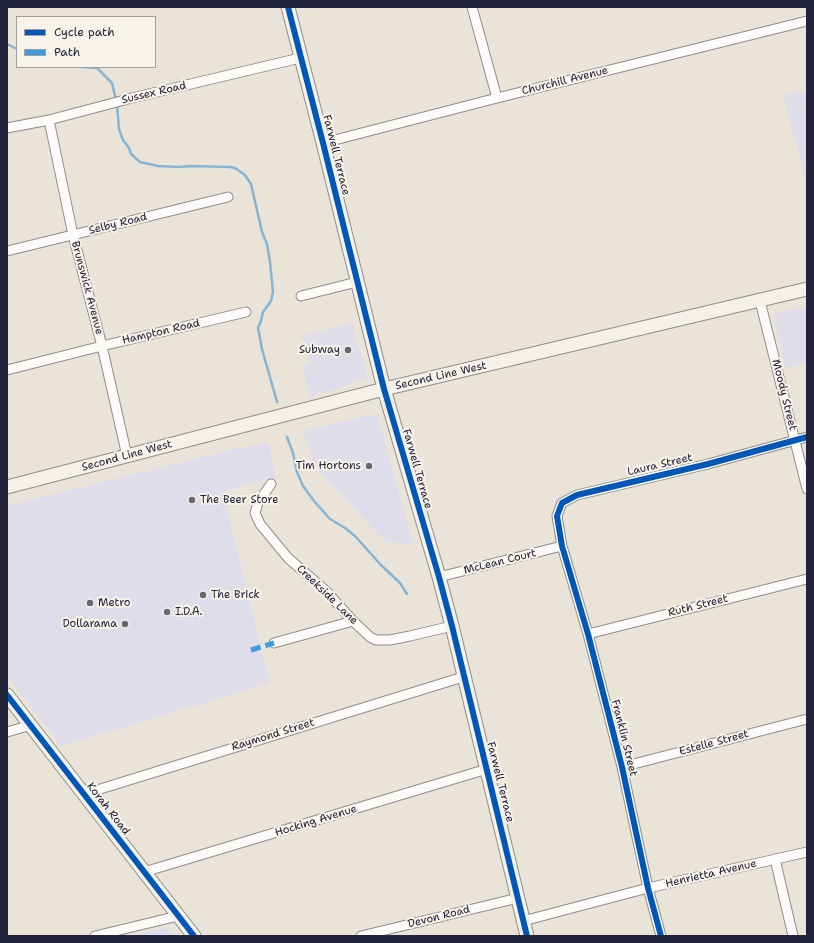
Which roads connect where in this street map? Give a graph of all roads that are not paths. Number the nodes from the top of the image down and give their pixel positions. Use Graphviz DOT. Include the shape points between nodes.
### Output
graph roads {
  1 [pos="288,7"];
  2 [pos="472,7"];
  3 [pos="807,21"];
  4 [pos="300,58"];
  5 [pos="497,98"];
  6 [pos="49,120"];
  7 [pos="7,128"];
  8 [pos="323,143"];
  9 [pos="228,197"];
  10 [pos="74,235"];
  11 [pos="7,251"];
  12 [pos="357,282"];
  13 [pos="807,289"];
  14 [pos="301,296"];
  15 [pos="760,301"];
  16 [pos="246,312"];
  17 [pos="102,346"];
  18 [pos="7,370"];
  19 [pos="384,389"];
  20 [pos="807,437"];
  21 [pos="795,440"];
  22 [pos="127,456"];
  23 [pos="271,484"];
  24 [pos="7,487"];
  25 [pos="807,490"];
  26 [pos="562,546"];
  27 [pos="439,577"];
  28 [pos="807,579"];
  29 [pos="353,621"];
  30 [pos="452,626"];
  31 [pos="588,634"];
  32 [pos="274,643"];
  33 [pos="463,677"];
  34 [pos="7,695"];
  35 [pos="807,718"];
  36 [pos="31,726"];
  37 [pos="7,732"];
  38 [pos="622,767"];
  39 [pos="487,769"];
  40 [pos="84,794"];
  41 [pos="807,852"];
  42 [pos="775,860"];
  43 [pos="144,872"];
  44 [pos="648,888"];
  45 [pos="518,898"];
  46 [pos="178,916"];
  47 [pos="523,921"];
  48 [pos="398,931"];
  49 [pos="95,936"];
  50 [pos="194,936"];
  51 [pos="361,936"];
  52 [pos="527,936"];
  53 [pos="661,936"];
  54 [pos="793,936"];
  1 -- 4 [label="street, Farwell Terrace"];
  2 -- 5 [label="street"];
  3 -- 5 [label="street, Churchill Avenue"];
  4 -- 6 [label="street, Sussex Road" via="113,102"];
  4 -- 8 [label="street, Farwell Terrace"];
  5 -- 8 [label="street, Churchill Avenue"];
  6 -- 7 [label="street, Sussex Road"];
  6 -- 10 [label="street, Brunswick Avenue"];
  8 -- 12 [label="street, Farwell Terrace"];
  9 -- 10 [label="street, Selby Road"];
  10 -- 11 [label="street, Selby Road"];
  10 -- 17 [label="street, Brunswick Avenue"];
  12 -- 14 [label="street"];
  12 -- 19 [label="street, Farwell Terrace"];
  13 -- 15 [label="street, Second Line West"];
  15 -- 19 [label="street, Second Line West"];
  15 -- 21 [label="street, Moody Street"];
  16 -- 17 [label="street, Hampton Road"];
  17 -- 18 [label="street, Hampton Road"];
  17 -- 22 [label="street, Brunswick Avenue"];
  19 -- 22 [label="street, Second Line West"];
  19 -- 27 [label="street, Farwell Terrace"];
  20 -- 21 [label="street, Laura Street"];
  21 -- 25 [label="street, Moody Street"];
  21 -- 26 [label="street, Laura Street" via="577,495 562,503 557,516"];
  22 -- 24 [label="street, Second Line West"];
  23 -- 29 [label="street, Creekside Lane" via="258,503 255,513 260,524 288,558 327,592"];
  26 -- 27 [label="street, McLean Court"];
  26 -- 31 [label="street, Franklin Street"];
  27 -- 30 [label="street, Farwell Terrace"];
  28 -- 31 [label="street, Ruth Street"];
  29 -- 30 [label="street, Creekside Lane" via="376,640 390,640"];
  29 -- 32 [label="street"];
  30 -- 33 [label="street, Farwell Terrace"];
  31 -- 38 [label="street, Franklin Street"];
  33 -- 39 [label="street, Farwell Terrace"];
  33 -- 40 [label="street, Raymond Street"];
  34 -- 36 [label="street, Korah Road"];
  35 -- 38 [label="street, Estelle Street"];
  36 -- 37 [label="street"];
  36 -- 40 [label="street, Korah Road"];
  38 -- 44 [label="street, Franklin Street"];
  39 -- 43 [label="street, Hocking Avenue"];
  39 -- 45 [label="street, Farwell Terrace"];
  40 -- 43 [label="street, Korah Road"];
  41 -- 42 [label="street, Henrietta Avenue"];
  42 -- 44 [label="street, Henrietta Avenue"];
  42 -- 54 [label="street"];
  43 -- 46 [label="street, Korah Road"];
  44 -- 47 [label="street, Henrietta Avenue"];
  44 -- 53 [label="street, Franklin Street"];
  45 -- 47 [label="street, Farwell Terrace"];
  45 -- 48 [label="street, Devon Road"];
  46 -- 49 [label="street"];
  46 -- 50 [label="street, Korah Road"];
  47 -- 52 [label="street, Farwell Terrace"];
  48 -- 51 [label="street, Devon Road"];
}
